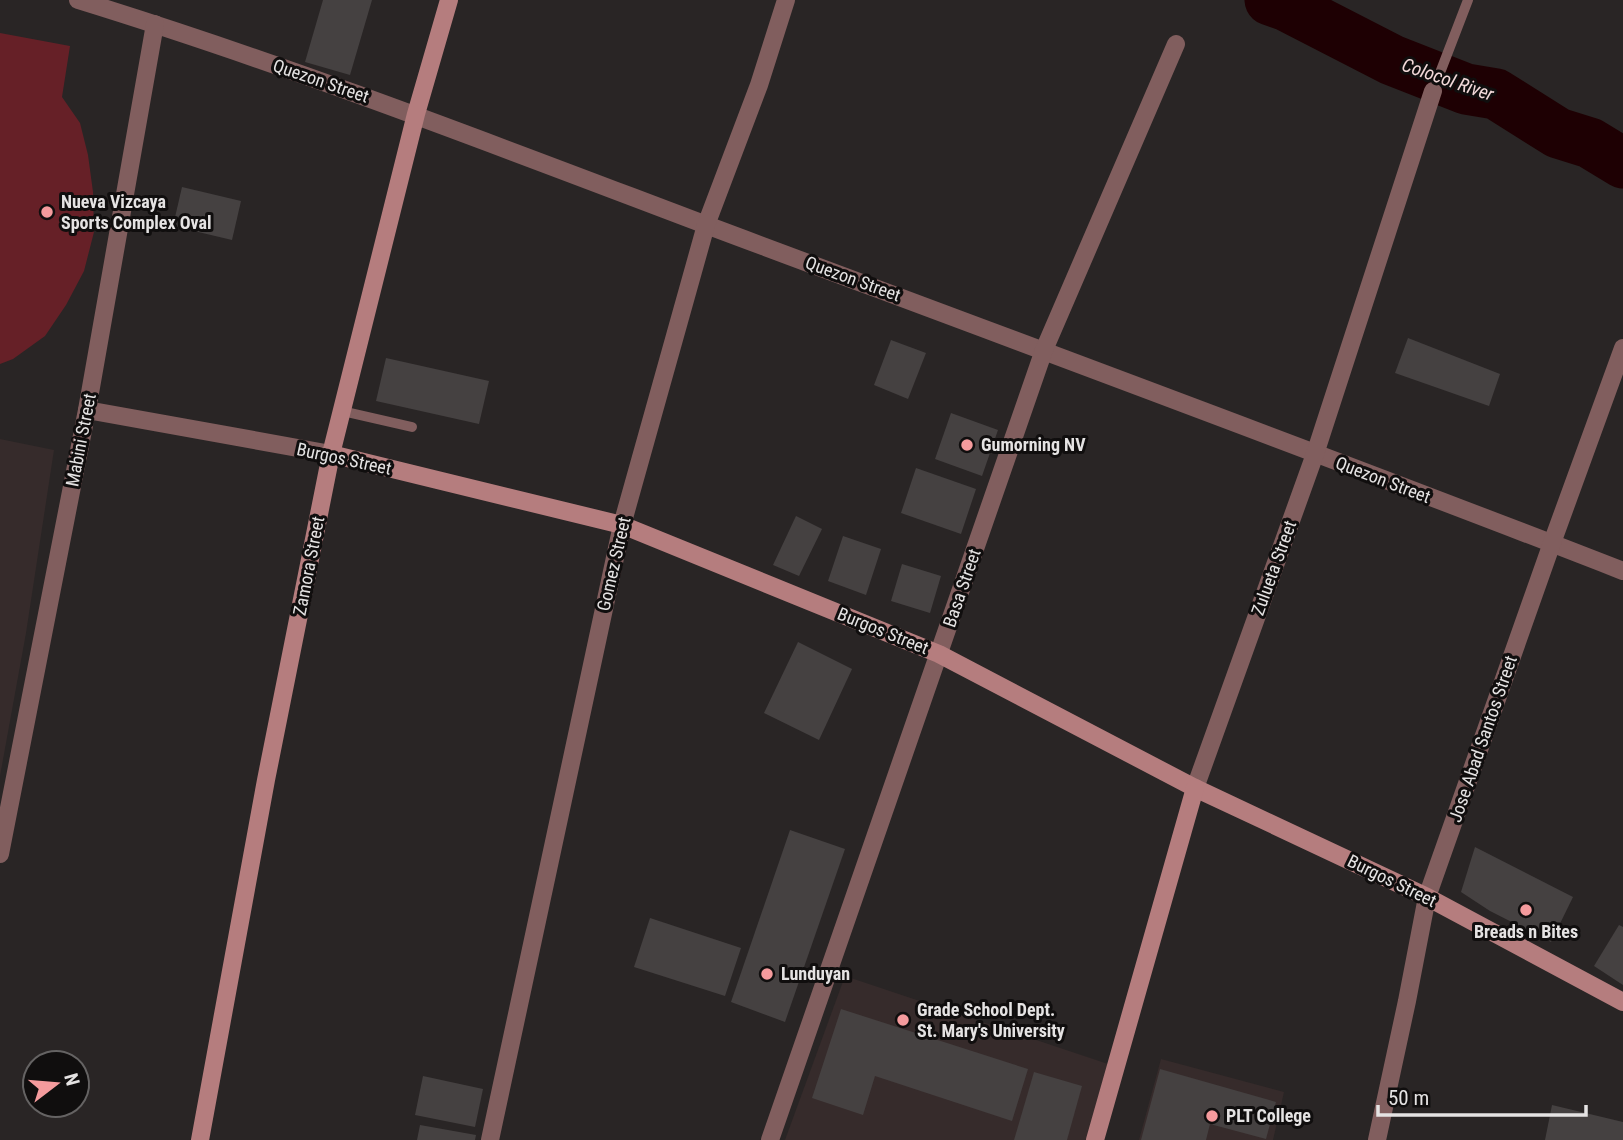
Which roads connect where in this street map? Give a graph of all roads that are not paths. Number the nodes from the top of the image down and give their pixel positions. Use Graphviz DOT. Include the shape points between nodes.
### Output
graph roads {
  1 [pos="78,0"];
  2 [pos="449,0"];
  3 [pos="786,0"];
  4 [pos="1468,0"];
  5 [pos="155,24"];
  6 [pos="1176,44"];
  7 [pos="1433,91"];
  8 [pos="416,114"];
  9 [pos="706,225"];
  10 [pos="1623,348"];
  11 [pos="1044,350"];
  12 [pos="88,410"];
  13 [pos="342,411"];
  14 [pos="412,427"];
  15 [pos="331,454"];
  16 [pos="1315,454"];
  17 [pos="622,525"];
  18 [pos="1552,543"];
  19 [pos="1623,571"];
  20 [pos="939,654"];
  21 [pos="1195,788"];
  22 [pos="0,854"];
  23 [pos="1427,897"];
  24 [pos="1623,1003"];
  25 [pos="200,1140"];
  26 [pos="490,1140"];
  27 [pos="770,1140"];
  28 [pos="1095,1140"];
  29 [pos="1377,1140"];
  1 -- 5 [label="street, Quezon Street"];
  2 -- 8 [label="street, Zamora Street"];
  3 -- 9 [label="street, Gomez Street"];
  4 -- 7 [label="lane, Zulueta Street"];
  5 -- 8 [label="street, Quezon Street"];
  5 -- 12 [label="street, Mabini Street"];
  6 -- 11 [label="street, Basa Street"];
  7 -- 16 [label="street, Zulueta Street"];
  8 -- 9 [label="street, Quezon Street"];
  8 -- 13 [label="street, Zamora Street"];
  9 -- 11 [label="street, Quezon Street"];
  9 -- 17 [label="street, Gomez Street"];
  10 -- 18 [label="street, Jose Abad Santos Street"];
  11 -- 16 [label="street, Quezon Street"];
  11 -- 20 [label="street, Basa Street"];
  12 -- 15 [label="street, Burgos Street"];
  12 -- 22 [label="street, Mabini Street"];
  13 -- 14 [label="lane"];
  13 -- 15 [label="street, Zamora Street"];
  15 -- 17 [label="street, Burgos Street"];
  15 -- 25 [label="street, Zamora Street"];
  16 -- 18 [label="street, Quezon Street"];
  16 -- 21 [label="street, Zulueta Street"];
  17 -- 20 [label="street, Burgos Street"];
  17 -- 26 [label="street, Gomez Street"];
  18 -- 19 [label="street, Quezon Street"];
  18 -- 23 [label="street, Jose Abad Santos Street"];
  20 -- 21 [label="street, Burgos Street"];
  20 -- 27 [label="street, Basa Street"];
  21 -- 23 [label="street, Burgos Street"];
  21 -- 28 [label="street, Zulueta Street"];
  23 -- 24 [label="street, Burgos Street"];
  23 -- 29 [label="street, Jose Abad Santos Street"];
}
